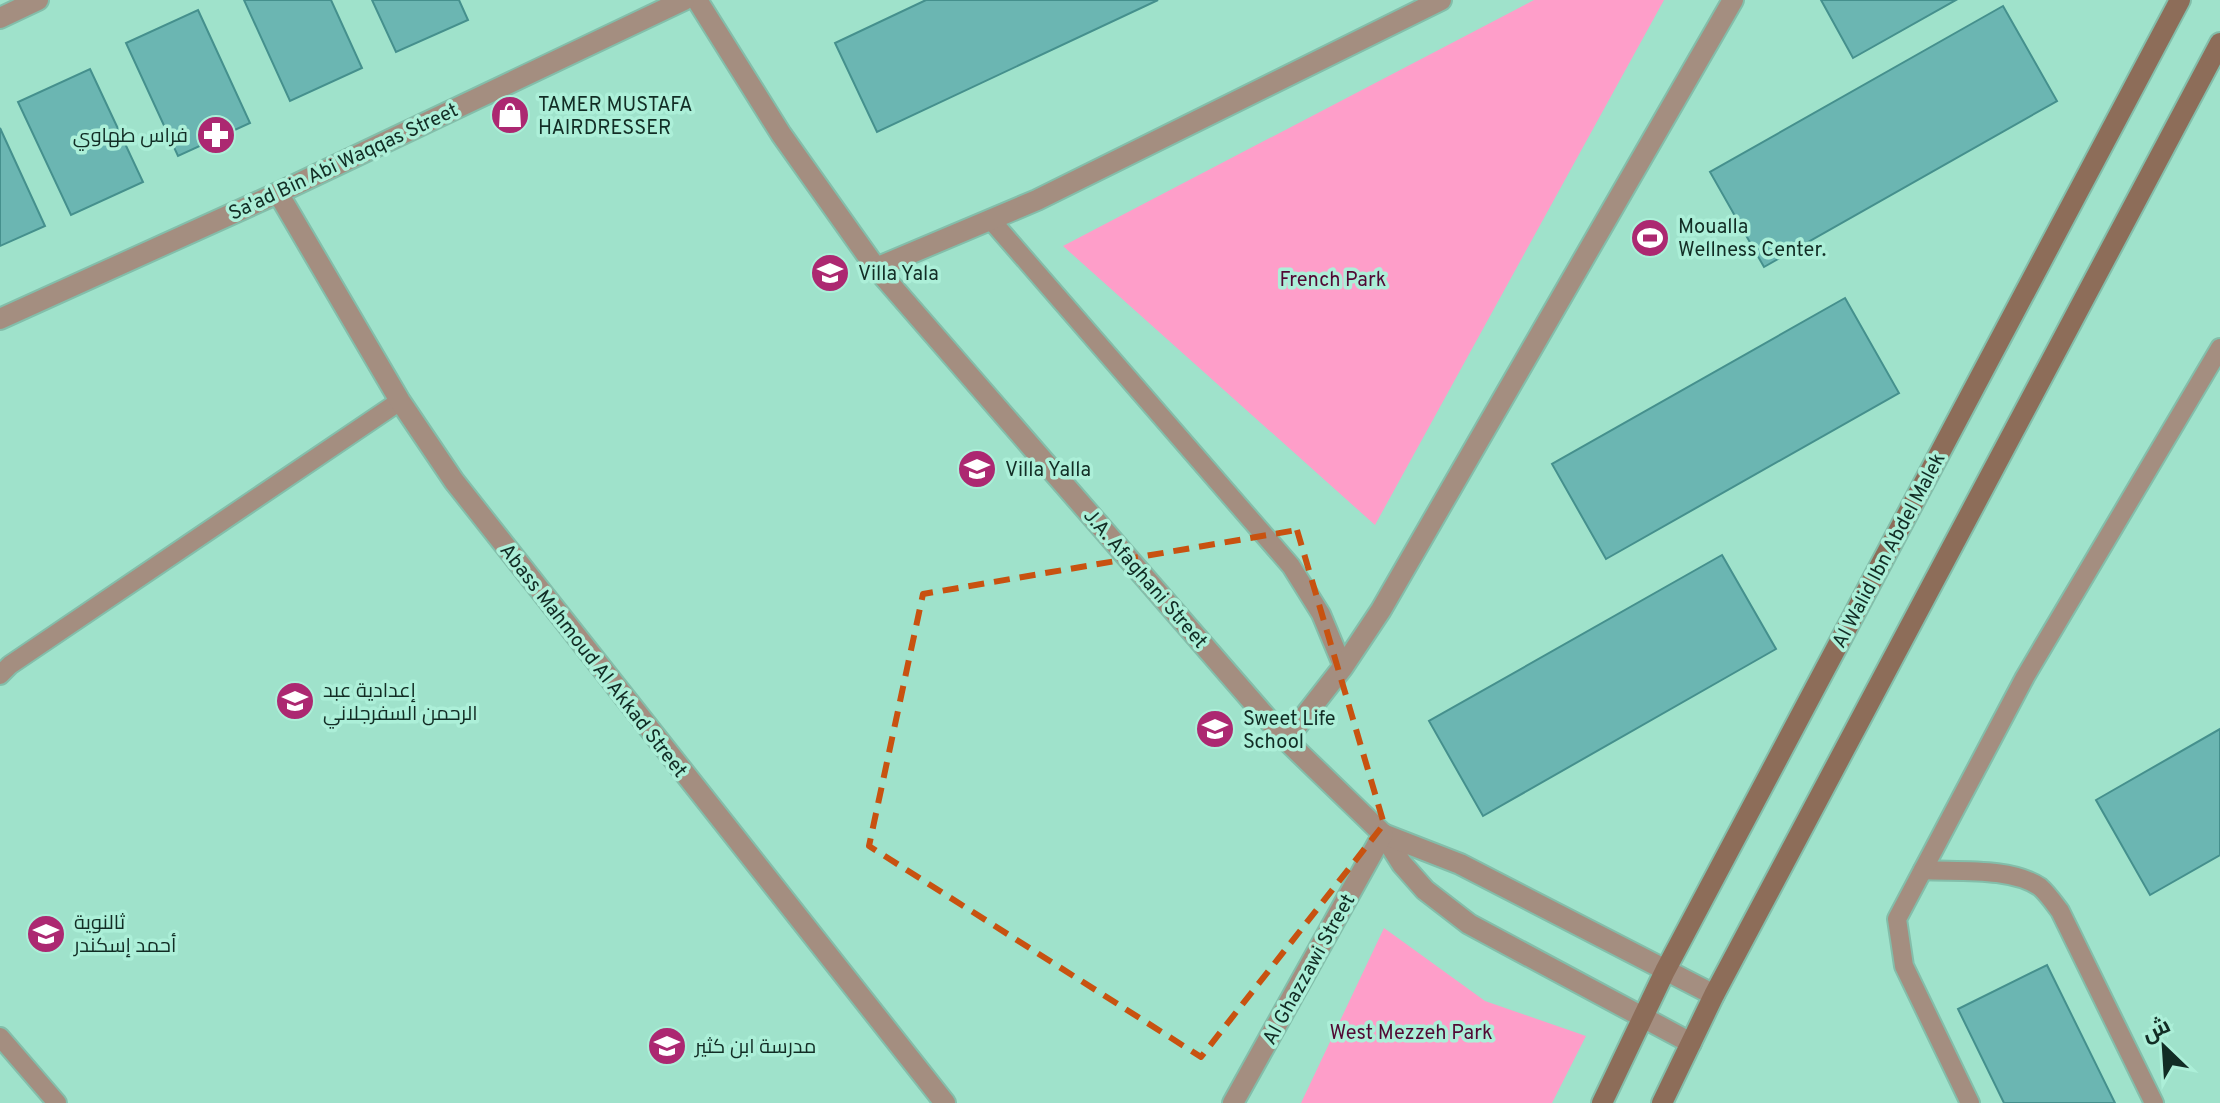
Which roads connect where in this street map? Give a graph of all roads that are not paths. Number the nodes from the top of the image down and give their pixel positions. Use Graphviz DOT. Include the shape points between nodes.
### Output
graph roads {
  1 [pos="38,0"];
  2 [pos="684,0"];
  3 [pos="697,0"];
  4 [pos="1441,0"];
  5 [pos="1733,0"];
  6 [pos="2180,0"];
  7 [pos="0,18"];
  8 [pos="2220,43"];
  9 [pos="278,193"];
  10 [pos="991,220"];
  11 [pos="876,268"];
  12 [pos="0,319"];
  13 [pos="2220,348"];
  14 [pos="400,401"];
  15 [pos="0,648"];
  16 [pos="1343,667"];
  17 [pos="5,670"];
  18 [pos="1286,740"];
  19 [pos="1383,834"];
  20 [pos="1923,870"];
  21 [pos="1665,971"];
  22 [pos="1714,995"];
  23 [pos="1643,1018"];
  24 [pos="0,1037"];
  25 [pos="1691,1043"];
  26 [pos="57,1103"];
  27 [pos="945,1103"];
  28 [pos="1233,1103"];
  29 [pos="1602,1103"];
  30 [pos="1662,1103"];
  31 [pos="1970,1103"];
  32 [pos="2154,1103"];
  1 -- 7 [label="street"];
  2 -- 9 [label="street, Sa'ad Bin Abi Waqqas Street"];
  3 -- 11 [label="street, J.A. Afaghani Street" via="781,134"];
  4 -- 10 [label="street"];
  5 -- 16 [label="street" via="1381,610"];
  6 -- 21 [label="main road, Al Walid Ibn Abdel Malek"];
  8 -- 22 [label="main road"];
  9 -- 12 [label="street, Sa'ad Bin Abi Waqqas Street"];
  9 -- 14 [label="street, Abass Mahmoud Al Akkad Street"];
  10 -- 11 [label="street"];
  10 -- 16 [label="lane" via="1291,566 1321,614"];
  11 -- 18 [label="street, J.A. Afaghani Street"];
  13 -- 20 [label="lane" via="2025,677"];
  14 -- 17 [label="lane"];
  14 -- 27 [label="street, Abass Mahmoud Al Akkad Street" via="463,493"];
  15 -- 17 [label="lane"];
  16 -- 18 [label="street"];
  18 -- 19 [label="street, J.A. Afaghani Street"];
  19 -- 21 [label="street, J.A. Afaghani Street" via="1460,864"];
  19 -- 23 [label="street, J.A. Afaghani Street" via="1402,864 1446,908"];
  19 -- 28 [label="street, Al Ghazzawi Street"];
  20 -- 31 [label="lane" via="1897,919 1904,966"];
  20 -- 32 [label="lane" via="1995,873 2040,888 2060,911"];
  21 -- 22 [label="street, J.A. Afaghani Street"];
  21 -- 23 [label="main road, Al Walid Ibn Abdel Malek"];
  22 -- 25 [label="main road"];
  23 -- 25 [label="street, J.A. Afaghani Street"];
  23 -- 29 [label="main road, Al Walid Ibn Abdel Malek"];
  24 -- 26 [label="lane"];
  25 -- 30 [label="main road"];
}
